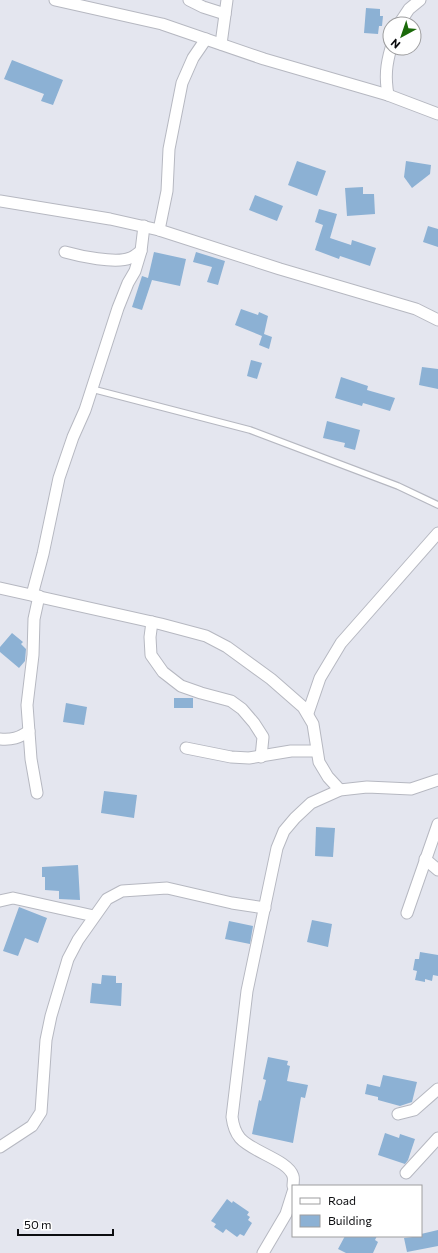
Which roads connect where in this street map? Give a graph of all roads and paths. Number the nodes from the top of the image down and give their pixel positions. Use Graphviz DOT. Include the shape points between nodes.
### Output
graph roads {
  1 [pos="55,0"];
  2 [pos="189,0"];
  3 [pos="227,0"];
  4 [pos="420,0"];
  5 [pos="225,14"];
  6 [pos="404,16"];
  7 [pos="206,39"];
  8 [pos="221,44"];
  9 [pos="388,56"];
  10 [pos="388,95"];
  11 [pos="438,114"];
  12 [pos="0,201"];
  13 [pos="144,226"];
  14 [pos="159,230"];
  15 [pos="141,251"];
  16 [pos="65,252"];
  17 [pos="438,320"];
  18 [pos="92,388"];
  19 [pos="438,505"];
  20 [pos="438,533"];
  21 [pos="0,588"];
  22 [pos="35,596"];
  23 [pos="152,622"];
  24 [pos="308,713"];
  25 [pos="29,731"];
  26 [pos="0,739"];
  27 [pos="186,748"];
  28 [pos="316,751"];
  29 [pos="261,757"];
  30 [pos="438,780"];
  31 [pos="340,790"];
  32 [pos="37,793"];
  33 [pos="438,824"];
  34 [pos="425,859"];
  35 [pos="438,870"];
  36 [pos="0,901"];
  37 [pos="264,908"];
  38 [pos="407,913"];
  39 [pos="94,916"];
  40 [pos="438,1089"];
  41 [pos="398,1114"];
  42 [pos="438,1138"];
  43 [pos="0,1147"];
  44 [pos="406,1173"];
  45 [pos="293,1185"];
  46 [pos="292,1195"];
  47 [pos="263,1253"];
  1 -- 7 [label="street" via="162,24"];
  2 -- 5 [label="street"];
  3 -- 5 [label="street"];
  4 -- 6 [label="street"];
  5 -- 8 [label="street"];
  7 -- 8 [label="street"];
  7 -- 14 [label="street" via="193,58 182,83 169,149 167,191"];
  8 -- 10 [label="street"];
  9 -- 10 [label="street" via="385,78"];
  10 -- 11 [label="street"];
  12 -- 13 [label="street"];
  13 -- 14 [label="street"];
  13 -- 15 [label="street"];
  14 -- 17 [label="street" via="416,309"];
  15 -- 16 [label="street" via="130,259 93,258"];
  15 -- 18 [label="street" via="106,341"];
  18 -- 19 [label="lane" via="250,430 398,486"];
  18 -- 22 [label="street" via="59,478"];
  20 -- 24 [label="street" via="341,643 320,678"];
  21 -- 22 [label="street"];
  22 -- 23 [label="street"];
  22 -- 25 [label="street" via="34,655 27,705"];
  23 -- 24 [label="street" via="206,636 227,647 271,679"];
  23 -- 29 [label="street" via="152,655 163,672 181,686 231,701 242,709 263,737"];
  24 -- 28 [label="street" via="313,724"];
  25 -- 26 [label="street" via="19,738"];
  25 -- 32 [label="street"];
  27 -- 29 [label="street" via="231,757"];
  28 -- 29 [label="street" via="291,751"];
  28 -- 31 [label="street" via="328,777"];
  30 -- 31 [label="street" via="411,789 367,787"];
  31 -- 37 [label="street" via="311,803 284,831 277,848"];
  33 -- 34 [label="street"];
  34 -- 35 [label="street"];
  34 -- 38 [label="street"];
  36 -- 39 [label="street" via="13,898"];
  37 -- 39 [label="street" via="167,888 140,888 122,891 106,899"];
  37 -- 45 [label="street" via="247,991 232,1118 239,1138 250,1147 287,1167 293,1176"];
  39 -- 43 [label="street" via="68,959 51,1016 43,1068 40,1112 32,1126"];
  40 -- 41 [label="street" via="414,1110"];
  42 -- 44 [label="street"];
  46 -- 47 [label="street" via="286,1214"];
}
